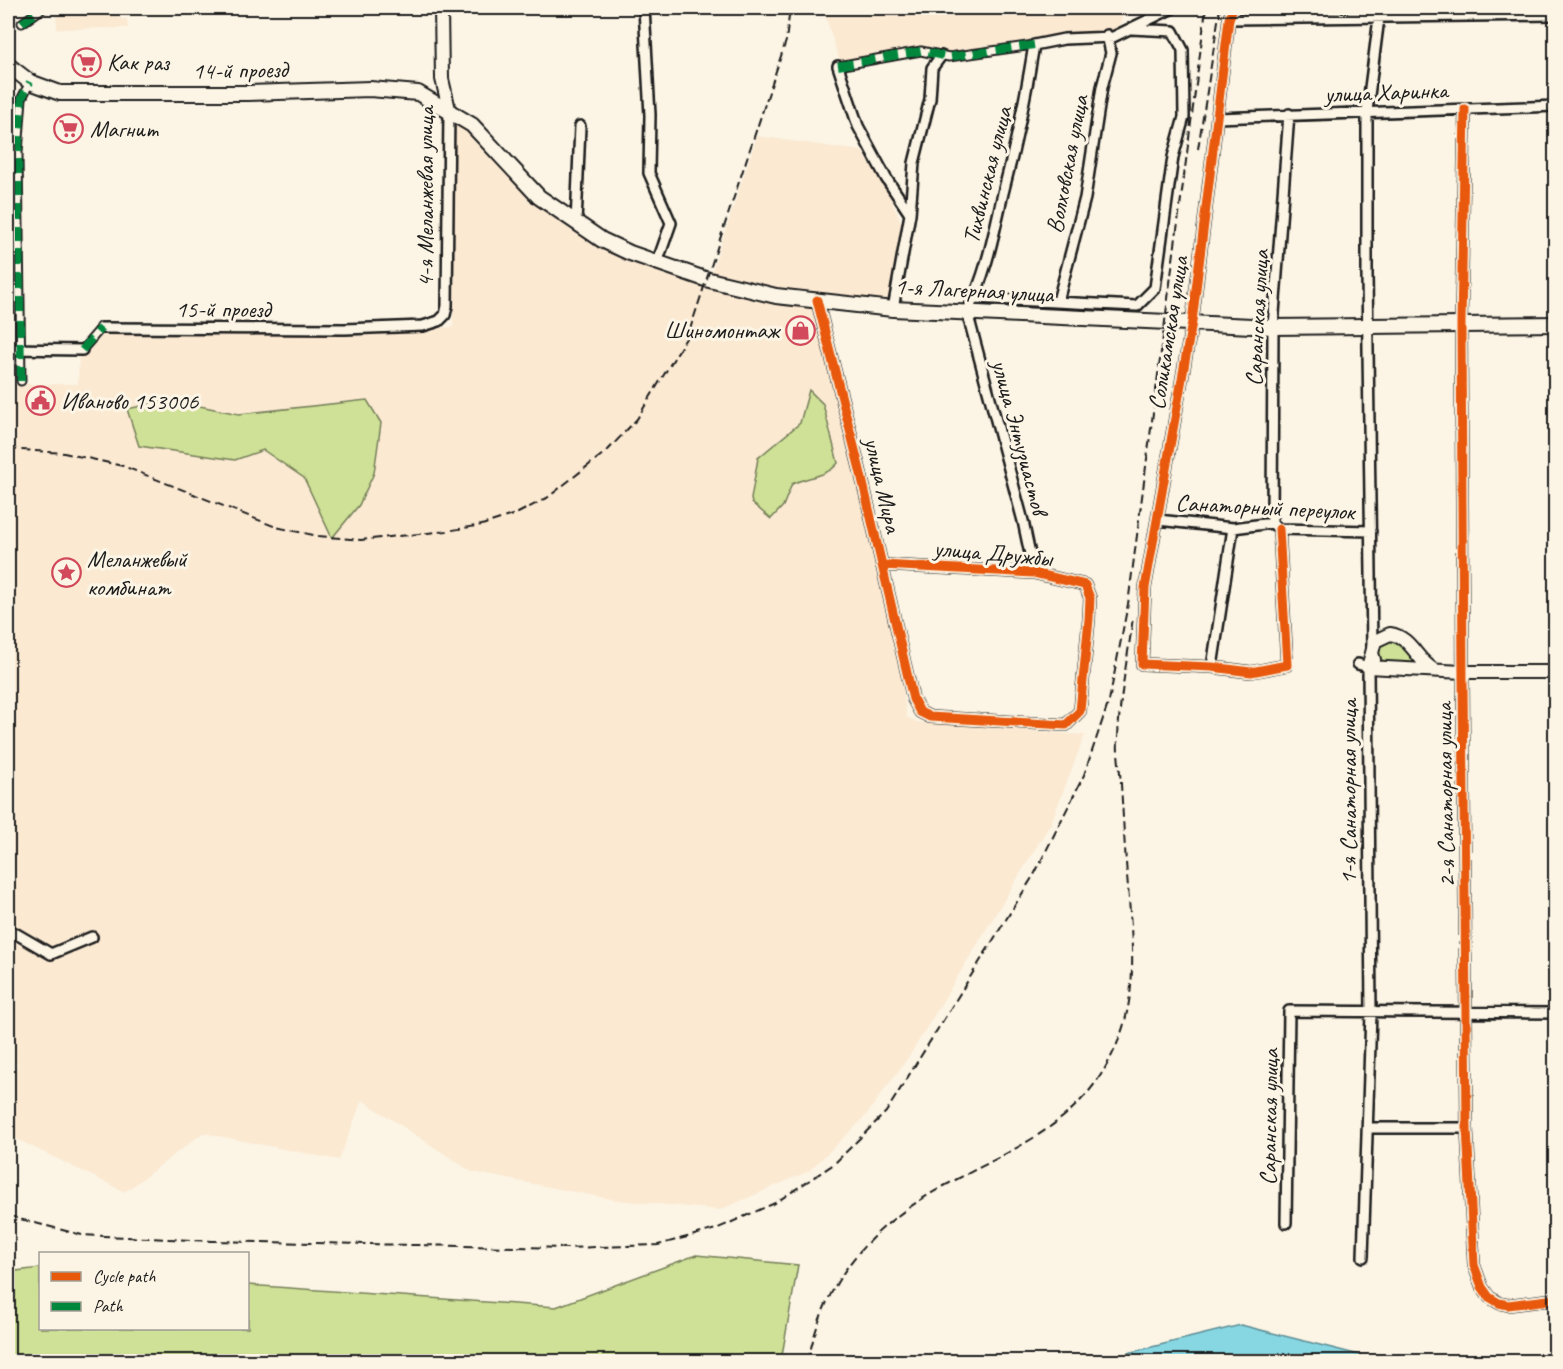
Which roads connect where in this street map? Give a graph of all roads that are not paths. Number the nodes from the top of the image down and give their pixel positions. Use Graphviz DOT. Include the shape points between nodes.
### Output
graph roads {
  1 [pos="43,8"];
  2 [pos="441,8"];
  3 [pos="644,8"];
  4 [pos="1173,8"];
  5 [pos="1233,8"];
  6 [pos="1556,15"];
  7 [pos="1378,18"];
  8 [pos="1229,19"];
  9 [pos="22,23"];
  10 [pos="1129,29"];
  11 [pos="1107,35"];
  12 [pos="1034,45"];
  13 [pos="941,56"];
  14 [pos="8,65"];
  15 [pos="838,66"];
  16 [pos="30,82"];
  17 [pos="1556,106"];
  18 [pos="449,109"];
  19 [pos="1465,109"];
  20 [pos="1368,111"];
  21 [pos="1289,114"];
  22 [pos="1217,118"];
  23 [pos="580,126"];
  24 [pos="910,214"];
  25 [pos="576,224"];
  26 [pos="657,263"];
  27 [pos="974,298"];
  28 [pos="817,300"];
  29 [pos="1058,301"];
  30 [pos="893,309"];
  31 [pos="967,312"];
  32 [pos="445,315"];
  33 [pos="1192,322"];
  34 [pos="1461,324"];
  35 [pos="1556,324"];
  36 [pos="1273,327"];
  37 [pos="1368,327"];
  38 [pos="101,328"];
  39 [pos="8,350"];
  40 [pos="20,350"];
  41 [pos="82,350"];
  42 [pos="21,381"];
  43 [pos="1158,520"];
  44 [pos="1275,526"];
  45 [pos="1233,528"];
  46 [pos="1371,531"];
  47 [pos="882,564"];
  48 [pos="1034,573"];
  49 [pos="1372,652"];
  50 [pos="1363,666"];
  51 [pos="1212,667"];
  52 [pos="1387,669"];
  53 [pos="1436,670"];
  54 [pos="1463,672"];
  55 [pos="1556,672"];
  56 [pos="1066,725"];
  57 [pos="8,929"];
  58 [pos="92,937"];
  59 [pos="1371,1012"];
  60 [pos="1556,1013"];
  61 [pos="1468,1014"];
  62 [pos="1368,1128"];
  63 [pos="1467,1128"];
  64 [pos="1286,1223"];
  65 [pos="1363,1257"];
  66 [pos="1556,1299"];
  1 -- 9 [label="street"];
  2 -- 18 [label="street, 4-я Меланжевая улица" via="442,79"];
  3 -- 26 [label="street" via="649,173 671,223"];
  4 -- 10 [label="street"];
  5 -- 8 [label="street, Соликамская улица"];
  6 -- 7 [label="street"];
  7 -- 8 [label="street"];
  7 -- 20 [label="street, 1-я Санаторная улица"];
  8 -- 22 [label="street, Соликамская улица"];
  10 -- 11 [label="street"];
  10 -- 29 [label="street" via="1173,31 1183,50 1184,117 1173,157 1155,288 1137,306"];
  11 -- 12 [label="street"];
  11 -- 29 [label="street, Волховская улица" via="1111,53 1102,87 1097,135"];
  12 -- 13 [label="street"];
  12 -- 27 [label="street, Тихвинская улица" via="1009,177"];
  13 -- 15 [label="street" via="921,51"];
  13 -- 24 [label="street" via="932,68 930,99 914,163"];
  14 -- 16 [label="main road, 14-й проезд"];
  15 -- 24 [label="street" via="858,126"];
  16 -- 18 [label="main road, 14-й проезд" via="60,93 90,94 401,89"];
  16 -- 40 [label="street" via="22,98 18,153"];
  17 -- 19 [label="street, улица Харинка"];
  18 -- 25 [label="main road, 1-я Лагерная улица" via="472,125 539,197"];
  18 -- 32 [label="street, 4-я Меланжевая улица"];
  19 -- 20 [label="street, улица Харинка"];
  19 -- 34 [label="street, 2-я Санаторная улица"];
  20 -- 21 [label="street, улица Харинка"];
  20 -- 37 [label="street, 1-я Санаторная улица"];
  21 -- 22 [label="street, улица Харинка"];
  21 -- 36 [label="street, Саранская улица"];
  22 -- 33 [label="street, Соликамская улица"];
  23 -- 25 [label="street"];
  24 -- 30 [label="street"];
  25 -- 26 [label="main road, 1-я Лагерная улица"];
  26 -- 28 [label="main road, 1-я Лагерная улица" via="740,288"];
  27 -- 29 [label="street"];
  27 -- 31 [label="street, Тихвинская улица"];
  28 -- 30 [label="main road, 1-я Лагерная улица"];
  28 -- 47 [label="street, улица Мира"];
  30 -- 31 [label="main road, 1-я Лагерная улица"];
  31 -- 33 [label="main road, 1-я Лагерная улица"];
  31 -- 48 [label="street, улица Энтузиастов"];
  32 -- 38 [label="street, 15-й проезд" via="423,326"];
  33 -- 36 [label="main road, 1-я Лагерная улица"];
  33 -- 43 [label="street, Соликамская улица"];
  34 -- 35 [label="main road, 1-я Лагерная улица"];
  34 -- 37 [label="main road, 1-я Лагерная улица"];
  34 -- 54 [label="street, 2-я Санаторная улица"];
  36 -- 37 [label="main road, 1-я Лагерная улица"];
  36 -- 44 [label="street, Саранская улица"];
  37 -- 46 [label="street, 1-я Санаторная улица"];
  38 -- 41 [label="street, 15-й проезд"];
  39 -- 40 [label="street, 15-й проезд"];
  40 -- 41 [label="street, 15-й проезд"];
  40 -- 42 [label="street"];
  43 -- 45 [label="street, Санаторный переулок"];
  43 -- 51 [label="street, Соликамская улица" via="1145,588 1142,664"];
  44 -- 45 [label="street, Санаторный переулок"];
  44 -- 46 [label="street, Санаторный переулок"];
  44 -- 51 [label="street, Саранская улица" via="1287,665 1251,672"];
  45 -- 51 [label="street"];
  46 -- 49 [label="street, 1-я Санаторная улица"];
  47 -- 48 [label="street, улица Дружбы"];
  47 -- 56 [label="street, улица Мира" via="913,699 920,712 930,717"];
  48 -- 56 [label="street, улица Дружбы" via="1085,585 1090,598 1080,711"];
  49 -- 50 [label="street, 1-я Санаторная улица"];
  49 -- 52 [label="street" via="1376,663"];
  49 -- 53 [label="street" via="1379,637 1395,634"];
  50 -- 52 [label="street"];
  50 -- 59 [label="street, 1-я Санаторная улица"];
  52 -- 53 [label="street"];
  53 -- 54 [label="street"];
  54 -- 55 [label="street"];
  54 -- 61 [label="street, 2-я Санаторная улица"];
  57 -- 58 [label="street" via="51,954"];
  59 -- 61 [label="street"];
  59 -- 62 [label="street, 1-я Санаторная улица"];
  59 -- 64 [label="street, Саранская улица" via="1289,1011"];
  60 -- 61 [label="street"];
  61 -- 63 [label="street, 2-я Санаторная улица"];
  62 -- 63 [label="street"];
  62 -- 65 [label="street, 1-я Санаторная улица"];
  63 -- 66 [label="street, 2-я Санаторная улица" via="1473,1265 1482,1287 1489,1297 1508,1305"];
}
